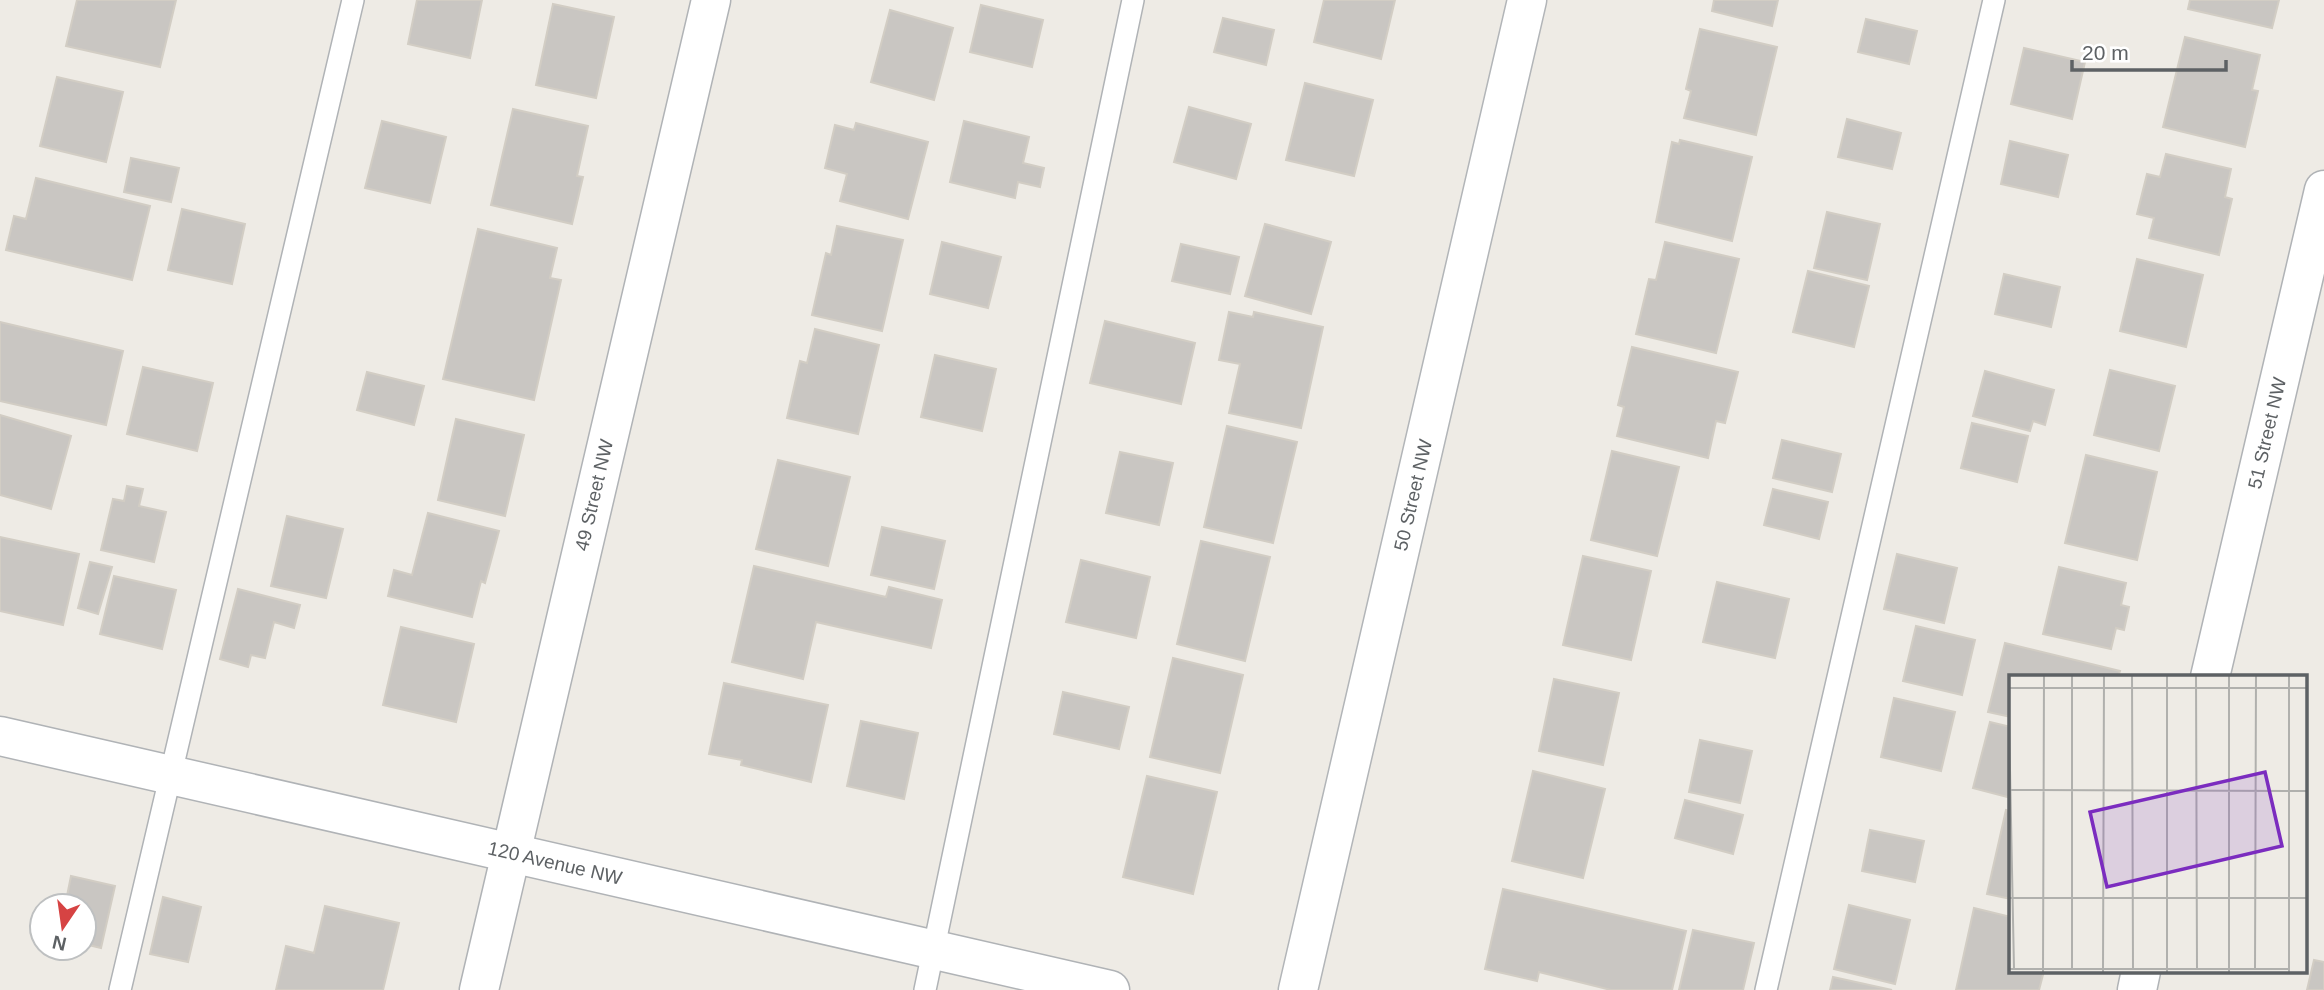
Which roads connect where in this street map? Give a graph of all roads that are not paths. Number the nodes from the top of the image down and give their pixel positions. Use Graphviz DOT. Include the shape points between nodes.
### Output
graph roads {
  1 [pos="353,0"];
  2 [pos="710,0"];
  3 [pos="1133,0"];
  4 [pos="1527,0"];
  5 [pos="1994,0"];
  6 [pos="2324,190"];
  7 [pos="2210,675"];
  8 [pos="0,736"];
  9 [pos="170,774"];
  10 [pos="510,853"];
  11 [pos="934,950"];
  12 [pos="2141,972"];
  13 [pos="120,990"];
  14 [pos="479,990"];
  15 [pos="925,990"];
  16 [pos="1110,990"];
  17 [pos="1298,990"];
  18 [pos="1766,990"];
  19 [pos="2137,990"];
  1 -- 9 [label="lane"];
  2 -- 10 [label="street, 49 Street NW"];
  3 -- 11 [label="lane"];
  4 -- 17 [label="street, 50 Street NW"];
  5 -- 18 [label="lane"];
  6 -- 7 [label="street, 51 Street NW"];
  8 -- 9 [label="street, 120 Avenue NW"];
  9 -- 10 [label="street, 120 Avenue NW"];
  9 -- 13 [label="lane"];
  10 -- 11 [label="street, 120 Avenue NW"];
  10 -- 14 [label="street, 49 Street NW"];
  11 -- 15 [label="lane"];
  11 -- 16 [label="street, 120 Avenue NW"];
  12 -- 19 [label="street"];
}
